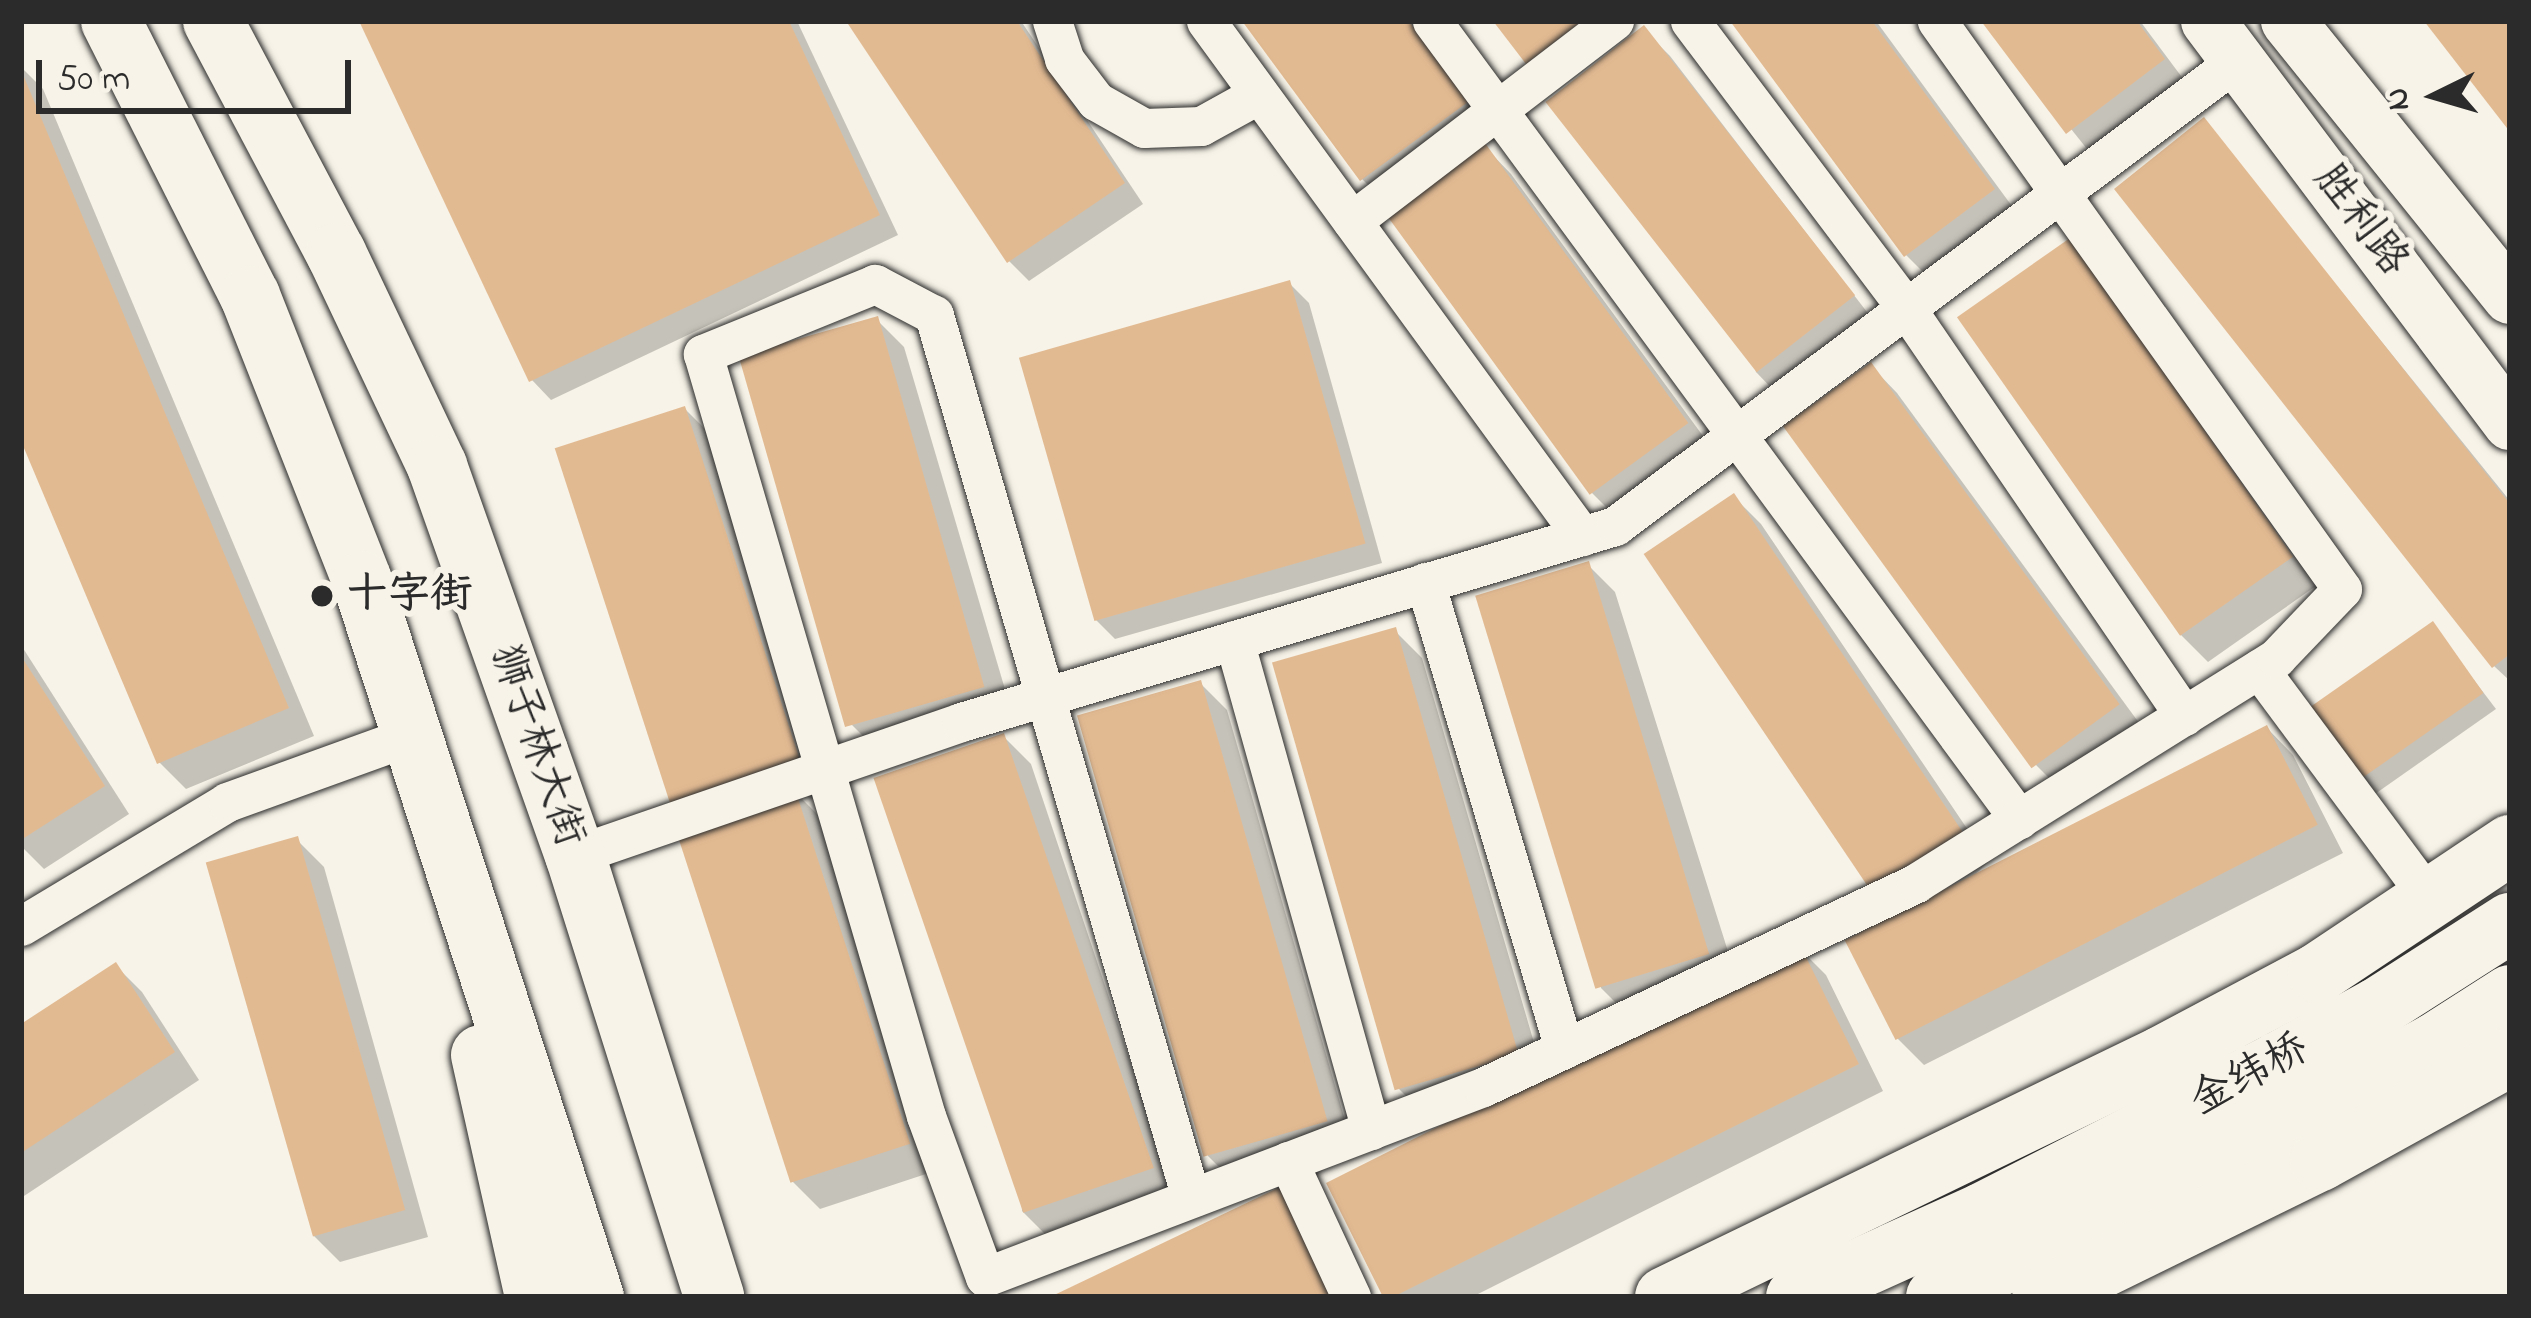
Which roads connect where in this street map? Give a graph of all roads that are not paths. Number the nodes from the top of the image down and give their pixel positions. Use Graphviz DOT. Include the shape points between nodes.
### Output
graph roads {
  1 [pos="110,21"];
  2 [pos="213,21"];
  3 [pos="1052,21"];
  4 [pos="1206,21"];
  5 [pos="1432,21"];
  6 [pos="1614,21"];
  7 [pos="1690,21"];
  8 [pos="1937,21"];
  9 [pos="2288,21"];
  10 [pos="2223,40"];
  11 [pos="1259,94"];
  12 [pos="1498,110"];
  13 [pos="2063,190"];
  14 [pos="1352,221"];
  15 [pos="2510,297"];
  16 [pos="1906,308"];
  17 [pos="2510,422"];
  18 [pos="1735,436"];
  19 [pos="1582,536"];
  20 [pos="1425,582"];
  21 [pos="1234,640"];
  22 [pos="2260,669"];
  23 [pos="1044,698"];
  24 [pos="2184,716"];
  25 [pos="412,735"];
  26 [pos="822,770"];
  27 [pos="2019,818"];
  28 [pos="2510,844"];
  29 [pos="575,855"];
  30 [pos="454,865"];
  31 [pos="2431,901"];
  32 [pos="2510,923"];
  33 [pos="21,926"];
  34 [pos="2510,995"];
  35 [pos="1564,1049"];
  36 [pos="2510,1056"];
  37 [pos="1371,1130"];
  38 [pos="1288,1162"];
  39 [pos="1191,1198"];
  40 [pos="2009,1258"];
  41 [pos="535,1297"];
  42 [pos="594,1297"];
  43 [pos="714,1297"];
  44 [pos="1352,1297"];
  45 [pos="1665,1297"];
  46 [pos="1796,1297"];
  47 [pos="1936,1297"];
  1 -- 25 [label="main road" via="250,296 362,581"];
  2 -- 29 [label="main road, 狮子林大街" via="437,466"];
  3 -- 11 [label="street" via="1064,58 1096,101 1144,128 1201,126"];
  4 -- 11 [label="street"];
  5 -- 12 [label="street"];
  6 -- 12 [label="street"];
  7 -- 16 [label="street"];
  8 -- 13 [label="street"];
  9 -- 15 [label="main road, 胜利路"];
  10 -- 13 [label="street"];
  10 -- 17 [label="main road, 胜利路"];
  11 -- 14 [label="street"];
  12 -- 14 [label="street"];
  12 -- 18 [label="street"];
  13 -- 16 [label="street"];
  13 -- 22 [label="street" via="2342,589"];
  14 -- 19 [label="street"];
  16 -- 18 [label="street"];
  16 -- 24 [label="street"];
  18 -- 19 [label="street" via="1615,526"];
  18 -- 27 [label="street"];
  19 -- 20 [label="street"];
  20 -- 21 [label="street"];
  20 -- 35 [label="street"];
  21 -- 23 [label="street"];
  21 -- 37 [label="street"];
  22 -- 24 [label="street"];
  22 -- 31 [label="street"];
  23 -- 26 [label="street"];
  23 -- 26 [label="street" via="934,315 875,284 703,354"];
  23 -- 39 [label="street"];
  24 -- 27 [label="street"];
  25 -- 30 [label="main road"];
  25 -- 33 [label="street" via="227,802"];
  26 -- 29 [label="street"];
  26 -- 39 [label="street" via="926,1116 986,1277"];
  27 -- 35 [label="street" via="1916,883"];
  28 -- 31 [label="main road"];
  29 -- 43 [label="main road, 狮子林大街"];
  30 -- 41 [label="main road" via="478,1044"];
  30 -- 42 [label="main road"];
  31 -- 45 [label="main road" via="2162,1056"];
  32 -- 40 [label="main road, 金纬桥"];
  34 -- 40 [label="main road, 金纬桥" via="2232,1152"];
  35 -- 37 [label="street"];
  36 -- 40 [label="main road" via="2281,1181"];
  37 -- 38 [label="street"];
  38 -- 39 [label="street"];
  38 -- 44 [label="street"];
  40 -- 46 [label="main road"];
  40 -- 47 [label="main road"];
}
